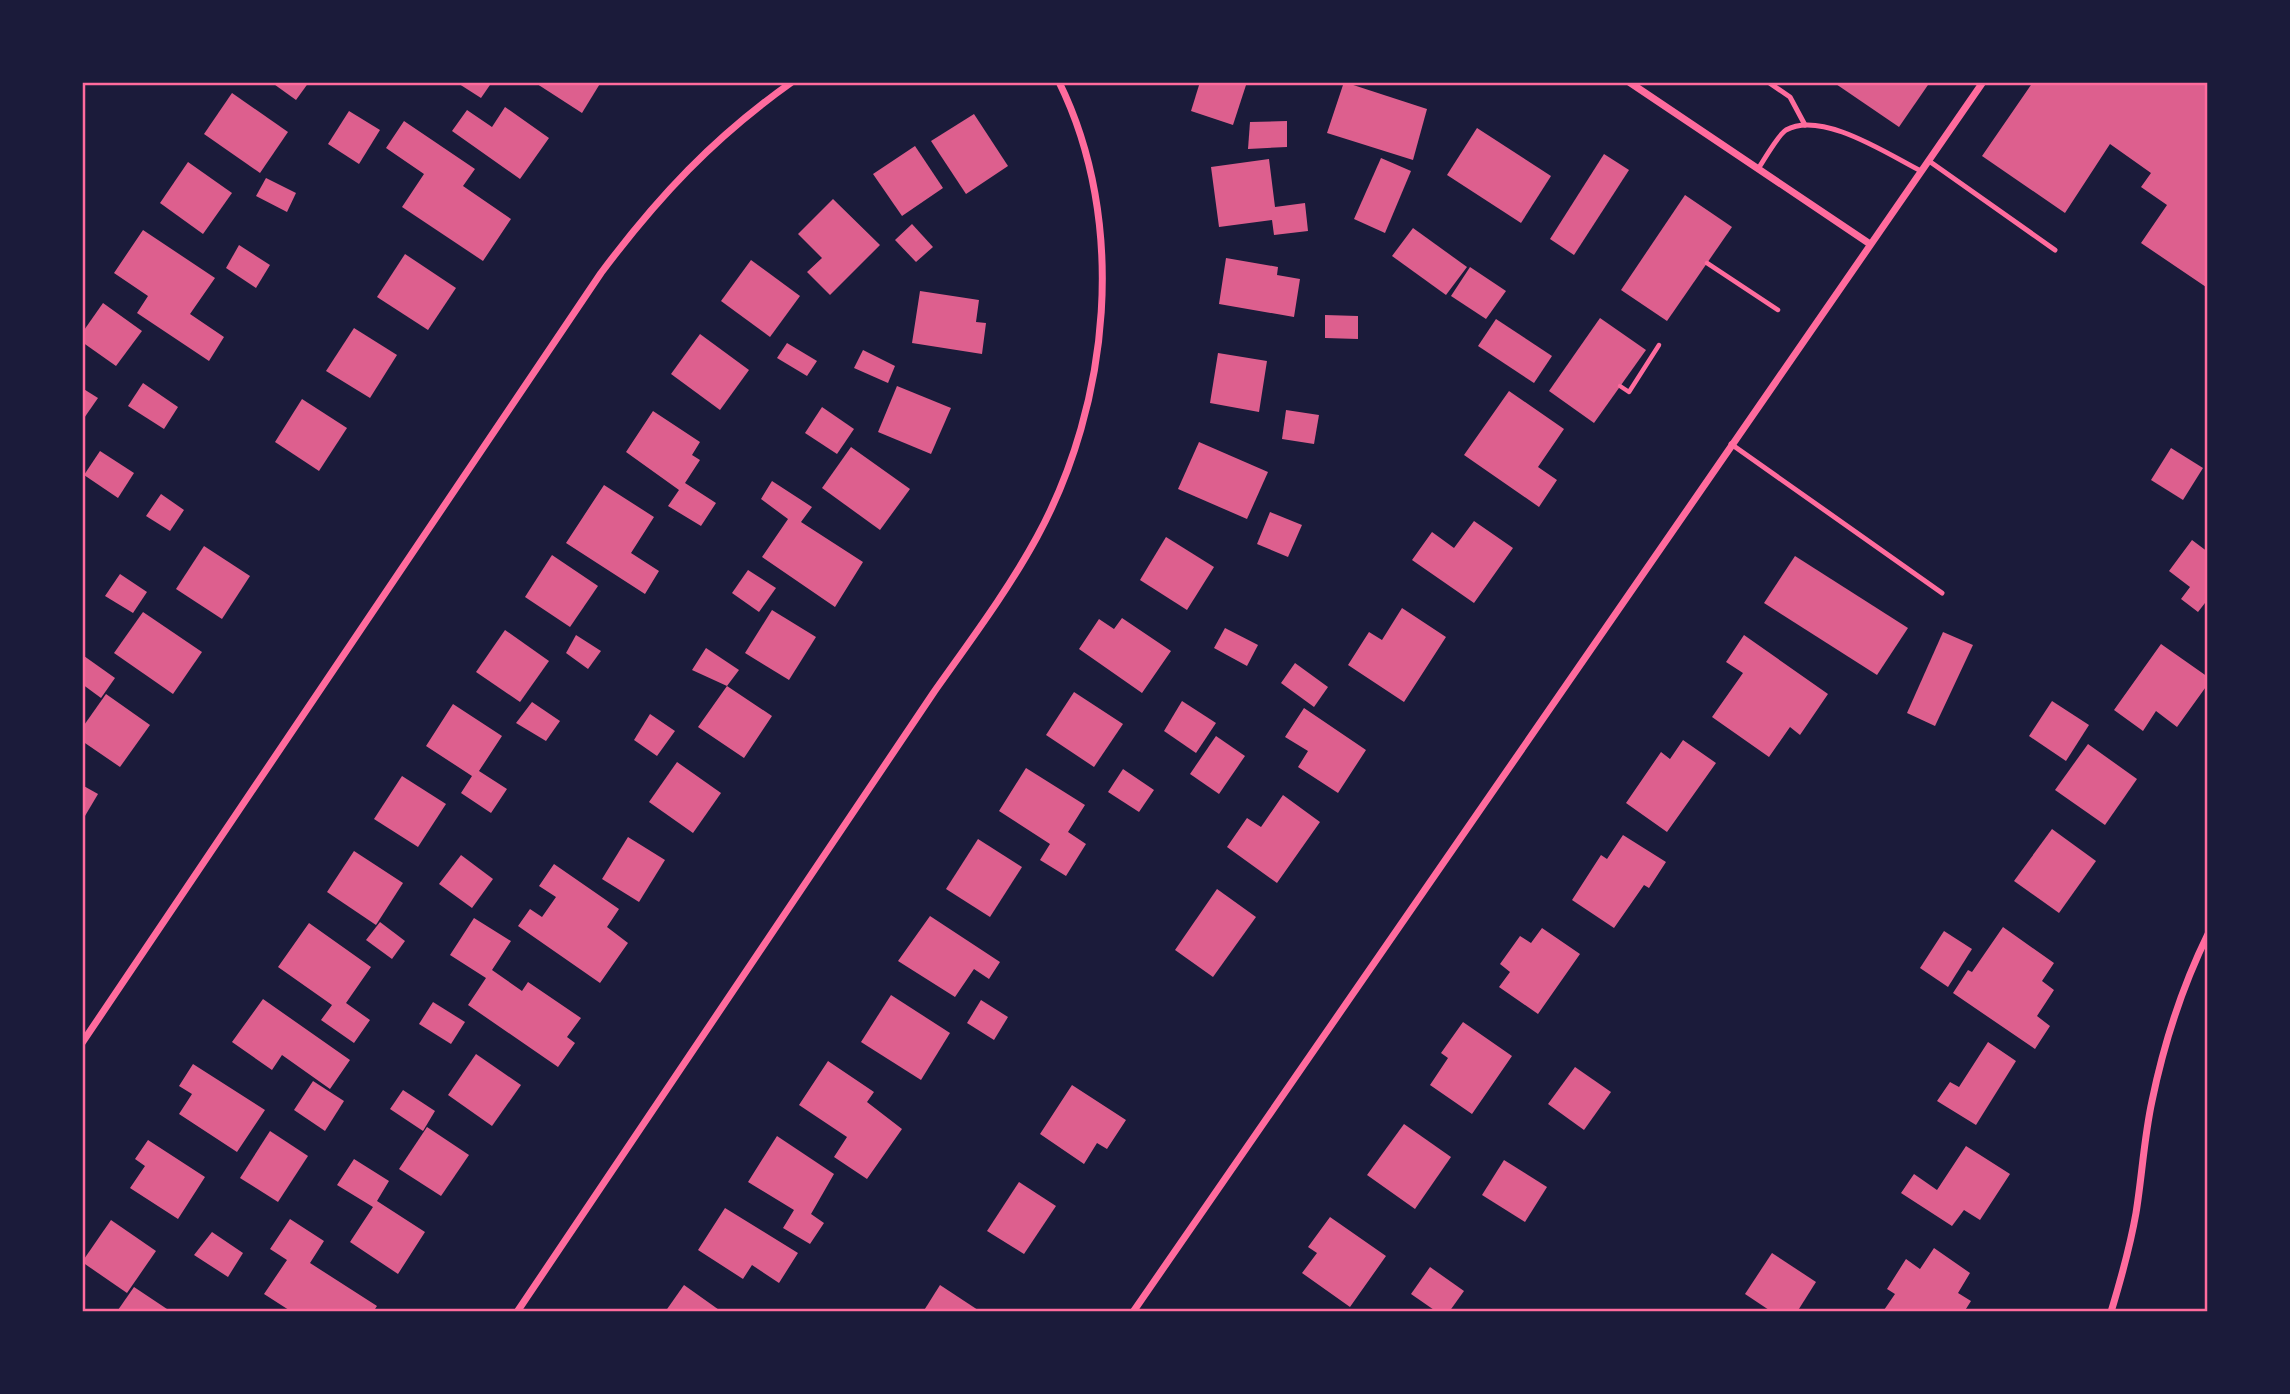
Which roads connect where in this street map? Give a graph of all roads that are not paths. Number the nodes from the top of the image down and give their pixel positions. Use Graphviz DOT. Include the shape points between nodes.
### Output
graph roads {
  1 [pos="792,82"];
  2 [pos="1059,82"];
  3 [pos="1629,82"];
  4 [pos="1768,82"];
  5 [pos="1983,82"];
  6 [pos="1805,125"];
  7 [pos="1929,161"];
  8 [pos="1758,169"];
  9 [pos="1921,171"];
  10 [pos="1870,244"];
  11 [pos="2056,250"];
  12 [pos="1731,444"];
  13 [pos="1942,593"];
  14 [pos="2208,934"];
  15 [pos="82,1043"];
  16 [pos="517,1312"];
  17 [pos="1133,1312"];
  18 [pos="2111,1312"];
  1 -- 15 [label="street" via="713,144 672,184 601,273"];
  2 -- 16 [label="street" via="1088,161 1100,225 1103,290 1099,351 1086,412 1064,478 1004,595"];
  3 -- 8 [label="street"];
  4 -- 6 [label="lane" via="1790,97"];
  5 -- 7 [label="street"];
  6 -- 8 [label="lane" via="1785,130"];
  6 -- 9 [label="lane" via="1832,127"];
  7 -- 9 [label="street"];
  7 -- 11 [label="lane"];
  8 -- 10 [label="street"];
  9 -- 10 [label="street"];
  10 -- 12 [label="street"];
  12 -- 13 [label="lane"];
  12 -- 17 [label="street"];
  14 -- 18 [label="street" via="2167,1037 2151,1104 2136,1214"];
}
